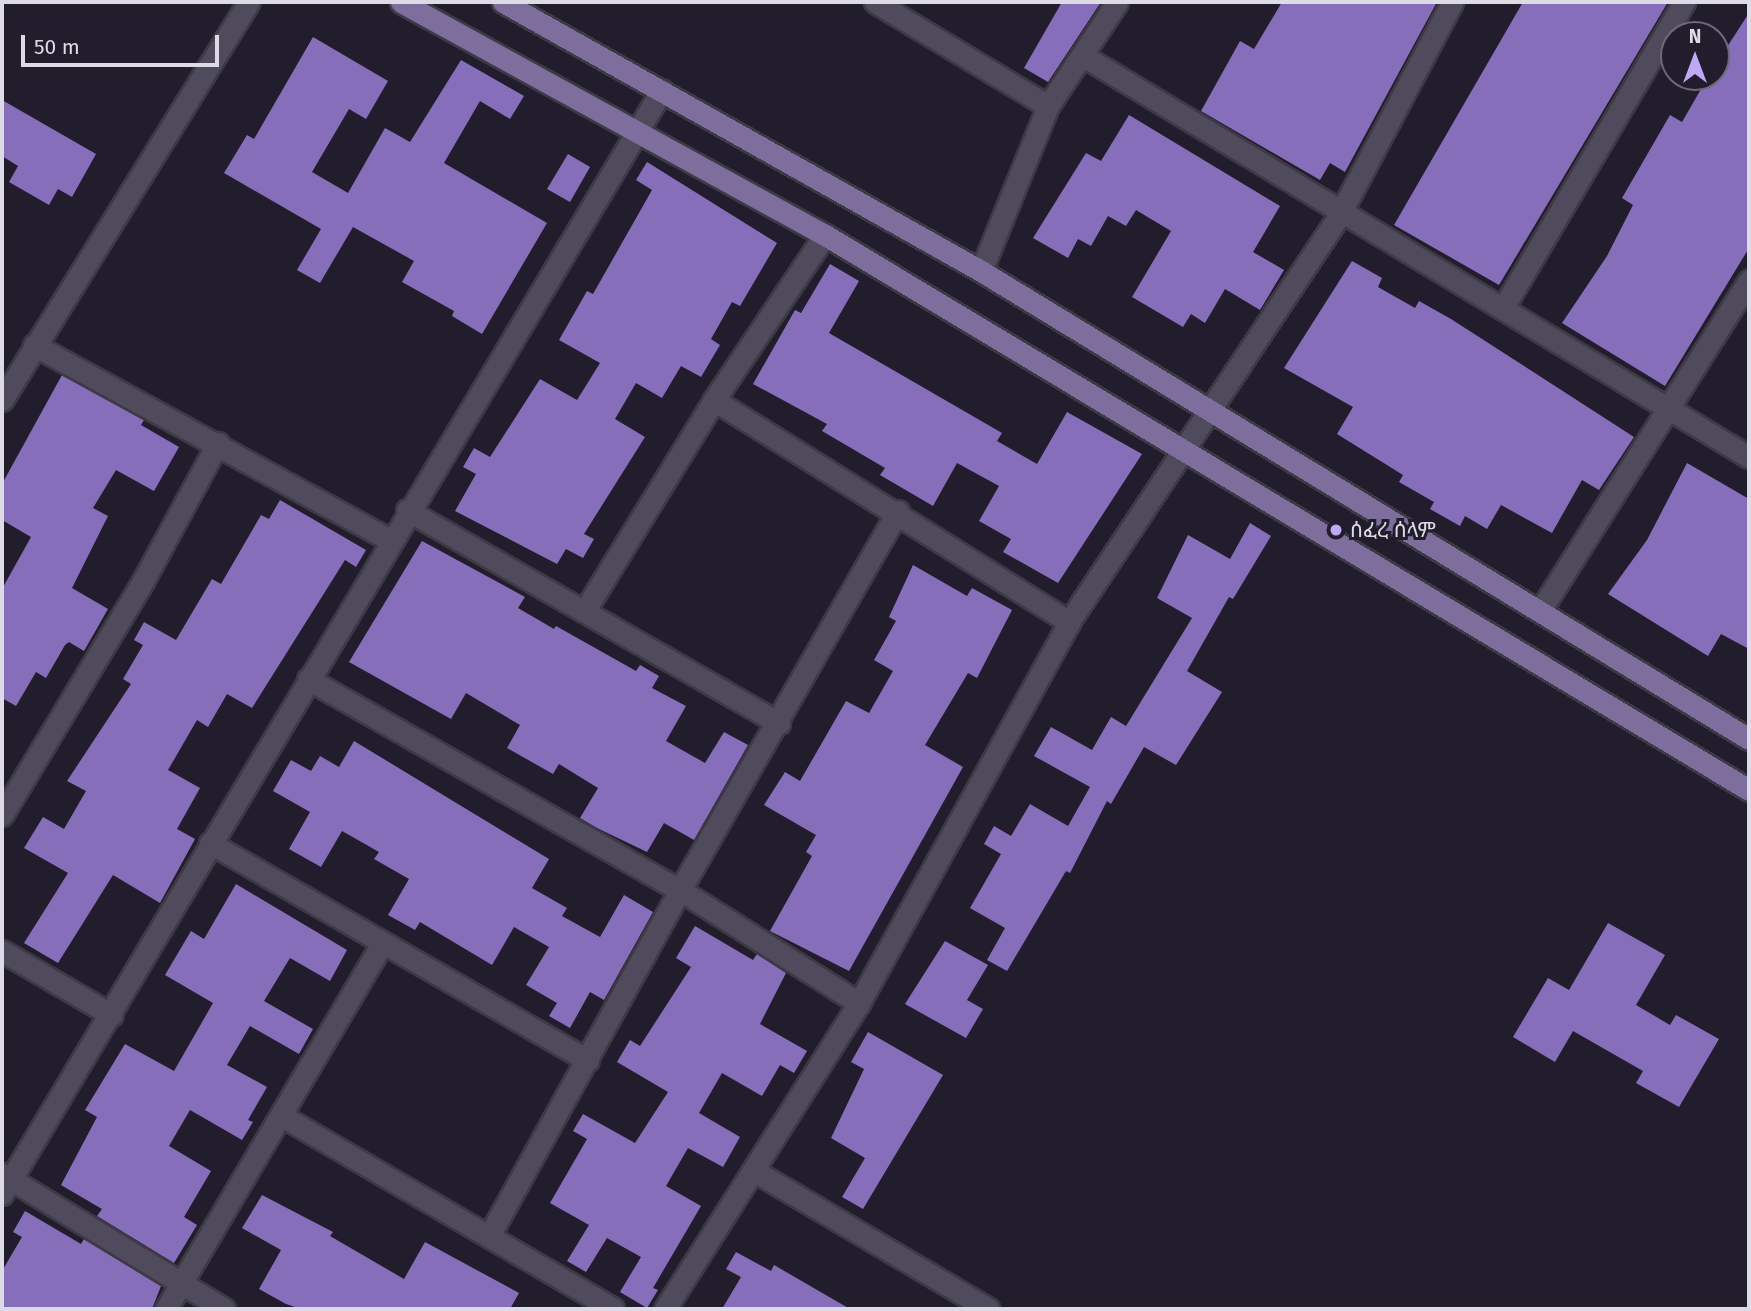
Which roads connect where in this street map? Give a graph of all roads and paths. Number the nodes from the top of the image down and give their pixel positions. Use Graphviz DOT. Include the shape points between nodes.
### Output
graph roads {
  1 [pos="249,2"];
  2 [pos="401,2"];
  3 [pos="503,2"];
  4 [pos="875,2"];
  5 [pos="1117,2"];
  6 [pos="1452,2"];
  7 [pos="1685,2"];
  8 [pos="1085,57"];
  9 [pos="662,90"];
  10 [pos="1048,106"];
  11 [pos="637,133"];
  12 [pos="1341,212"];
  13 [pos="825,235"];
  14 [pos="981,271"];
  15 [pos="1749,280"];
  16 [pos="1503,308"];
  17 [pos="34,345"];
  18 [pos="2,400"];
  19 [pos="714,400"];
  20 [pos="1207,408"];
  21 [pos="1669,408"];
  22 [pos="218,443"];
  23 [pos="1181,448"];
  24 [pos="1749,457"];
  25 [pos="407,510"];
  26 [pos="898,511"];
  27 [pos="390,540"];
  28 [pos="585,610"];
  29 [pos="1540,611"];
  30 [pos="1069,622"];
  31 [pos="308,680"];
  32 [pos="779,723"];
  33 [pos="1749,739"];
  34 [pos="1749,790"];
  35 [pos="2,815"];
  36 [pos="210,843"];
  37 [pos="680,890"];
  38 [pos="382,944"];
  39 [pos="2,951"];
  40 [pos="859,1003"];
  41 [pos="112,1016"];
  42 [pos="588,1060"];
  43 [pos="282,1116"];
  44 [pos="756,1171"];
  45 [pos="5,1182"];
  46 [pos="489,1236"];
  47 [pos="182,1284"];
  48 [pos="166,1309"];
  49 [pos="224,1309"];
  50 [pos="613,1309"];
  51 [pos="665,1309"];
  52 [pos="989,1309"];
  1 -- 17 [label="street"];
  2 -- 11 [label="main road"];
  3 -- 9 [label="main road"];
  4 -- 10 [label="street"];
  5 -- 8 [label="street"];
  6 -- 12 [label="street"];
  7 -- 16 [label="street"];
  8 -- 10 [label="street"];
  8 -- 12 [label="street"];
  9 -- 11 [label="street"];
  9 -- 14 [label="main road"];
  10 -- 14 [label="street"];
  11 -- 13 [label="main road"];
  11 -- 25 [label="street"];
  12 -- 16 [label="street"];
  12 -- 20 [label="street"];
  13 -- 19 [label="street"];
  13 -- 23 [label="main road"];
  14 -- 20 [label="main road"];
  15 -- 21 [label="street"];
  16 -- 21 [label="street"];
  17 -- 18 [label="street"];
  17 -- 22 [label="street"];
  19 -- 26 [label="street"];
  19 -- 28 [label="street"];
  20 -- 23 [label="street"];
  20 -- 29 [label="main road"];
  21 -- 24 [label="street"];
  21 -- 29 [label="street"];
  22 -- 27 [label="street"];
  22 -- 35 [label="street" via="143,581"];
  23 -- 30 [label="street"];
  23 -- 34 [label="main road"];
  25 -- 27 [label="street"];
  25 -- 28 [label="street"];
  26 -- 30 [label="street"];
  26 -- 32 [label="street"];
  27 -- 31 [label="street"];
  28 -- 32 [label="street"];
  29 -- 33 [label="main road"];
  30 -- 40 [label="street"];
  31 -- 36 [label="street"];
  31 -- 37 [label="street"];
  32 -- 37 [label="street"];
  36 -- 38 [label="street"];
  36 -- 41 [label="street"];
  37 -- 40 [label="street"];
  37 -- 42 [label="street"];
  38 -- 42 [label="street"];
  38 -- 43 [label="street"];
  39 -- 41 [label="street"];
  40 -- 44 [label="street"];
  41 -- 45 [label="street"];
  42 -- 46 [label="street"];
  43 -- 46 [label="street"];
  43 -- 47 [label="street"];
  44 -- 51 [label="street"];
  44 -- 52 [label="street"];
  45 -- 47 [label="street"];
  46 -- 50 [label="street"];
  47 -- 48 [label="street"];
  47 -- 49 [label="street"];
}
